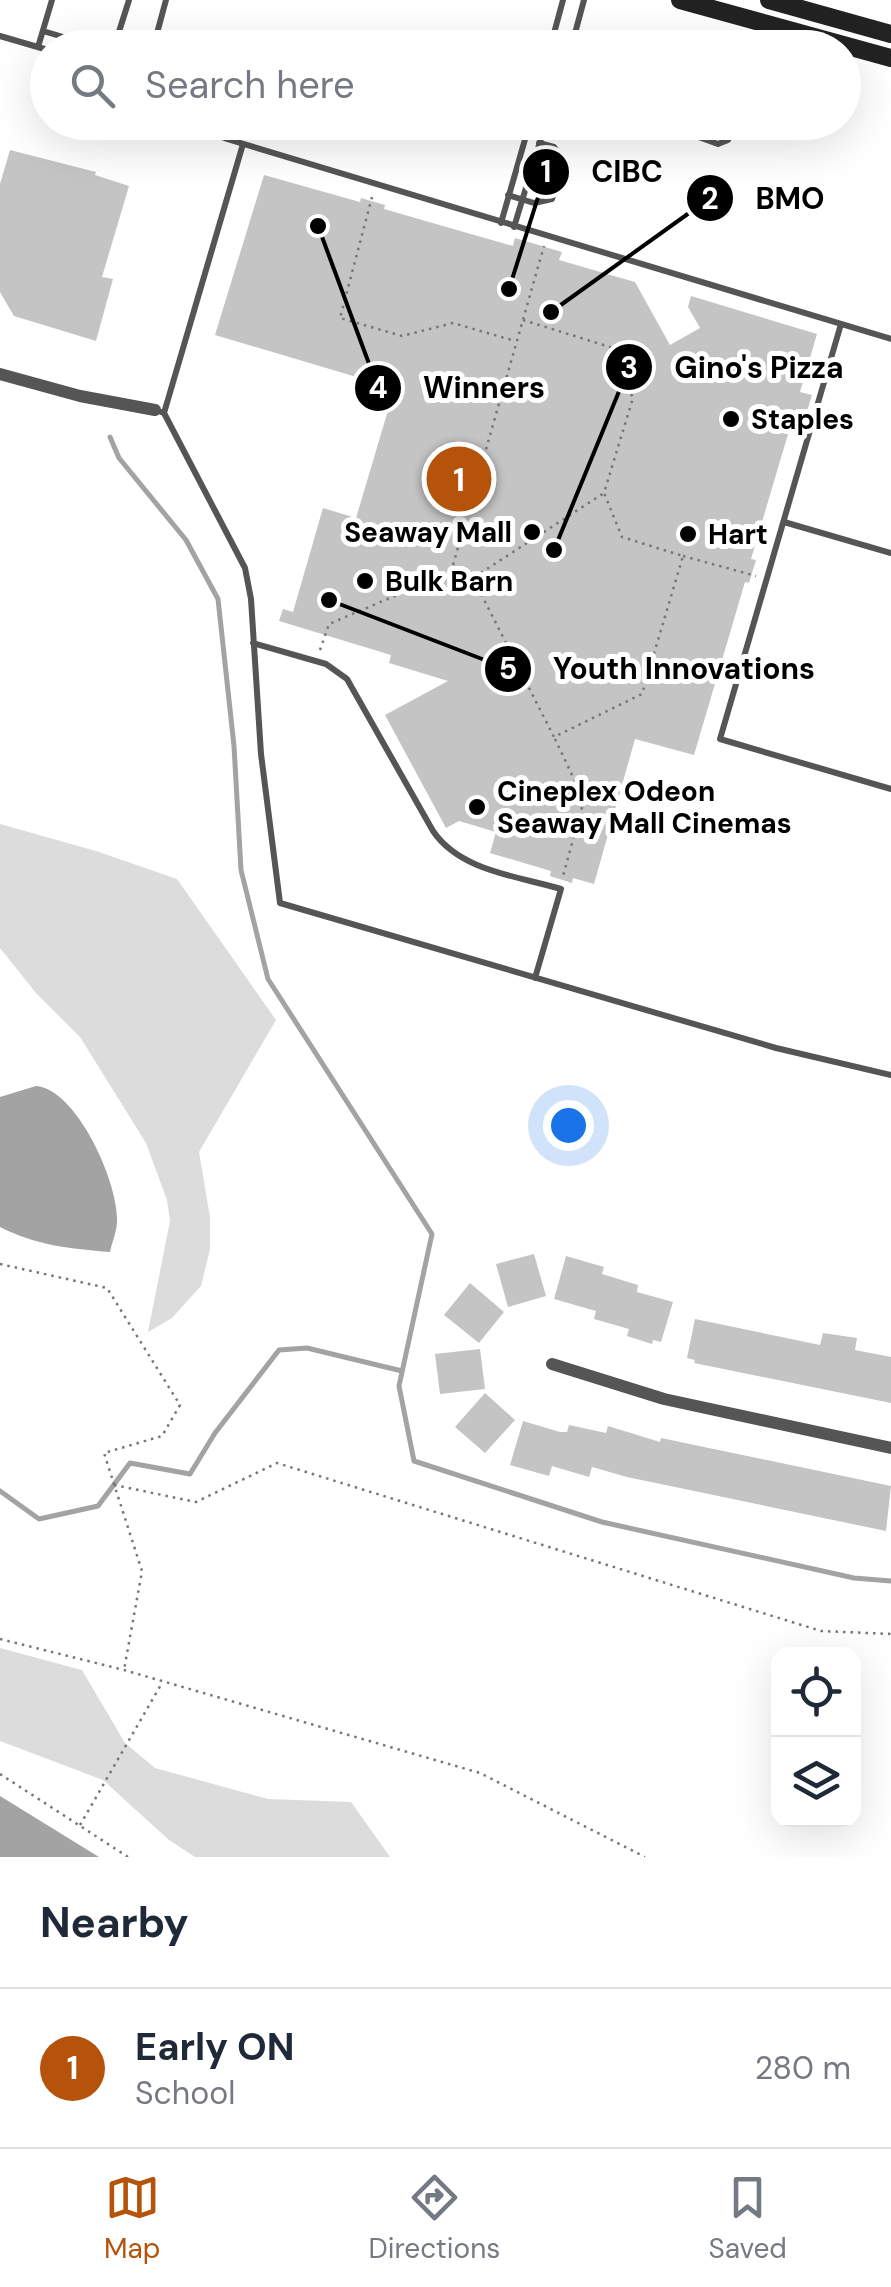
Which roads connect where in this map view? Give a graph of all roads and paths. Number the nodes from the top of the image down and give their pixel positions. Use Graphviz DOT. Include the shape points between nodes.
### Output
graph roads {
  1 [pos="52,0"];
  2 [pos="129,0"];
  3 [pos="166,0"];
  4 [pos="563,0"];
  5 [pos="584,0"];
  6 [pos="680,0"];
  7 [pos="769,0"];
  8 [pos="43,30"];
  9 [pos="120,30"];
  10 [pos="158,30"];
  11 [pos="555,30"];
  12 [pos="576,30"];
  13 [pos="789,30"];
  14 [pos="891,34"];
  15 [pos="0,36"];
  16 [pos="30,45"];
  17 [pos="861,50"];
  18 [pos="891,58"];
  19 [pos="233,140"];
  20 [pos="525,140"];
  21 [pos="540,140"];
  22 [pos="539,143"];
  23 [pos="243,144"];
  24 [pos="376,184"];
  25 [pos="508,195"];
  26 [pos="522,200"];
  27 [pos="500,223"];
  28 [pos="514,227"];
  29 [pos="546,236"];
  30 [pos="523,320"];
  31 [pos="841,324"];
  32 [pos="891,339"];
  33 [pos="517,341"];
  34 [pos="0,374"];
  35 [pos="159,411"];
  36 [pos="604,493"];
  37 [pos="784,522"];
  38 [pos="891,554"];
  39 [pos="683,556"];
  40 [pos="450,572"];
  41 [pos="474,578"];
  42 [pos="767,579"];
  43 [pos="253,643"];
  44 [pos="316,661"];
  45 [pos="554,738"];
  46 [pos="891,790"];
  47 [pos="561,889"];
  48 [pos="535,978"];
  49 [pos="891,1075"];
  50 [pos="0,1264"];
  51 [pos="552,1364"];
  52 [pos="891,1448"];
  53 [pos="114,1484"];
  54 [pos="891,1634"];
  55 [pos="0,1640"];
  56 [pos="124,1670"];
  57 [pos="163,1682"];
  58 [pos="0,1774"];
  59 [pos="80,1825"];
  60 [pos="128,1857"];
  61 [pos="645,1857"];
  1 -- 8 [label="lane"];
  2 -- 9 [label="lane"];
  3 -- 10 [label="lane"];
  4 -- 11 [label="lane"];
  5 -- 12 [label="lane"];
  6 -- 13 [label="main road"];
  7 -- 14 [label="main road"];
  15 -- 16 [label="lane"];
  17 -- 18 [label="main road"];
  19 -- 23 [label="lane"];
  20 -- 25 [label="lane"];
  21 -- 22 [label="lane"];
  22 -- 26 [label="lane"];
  22 -- 26 [label="lane" via="554,147 564,161 552,199"];
  23 -- 24 [label="lane"];
  23 -- 35 [label="lane"];
  24 -- 27 [label="lane"];
  24 -- 33 [label="path" via="340,318 402,336 453,323"];
  25 -- 26 [label="lane"];
  25 -- 27 [label="lane"];
  26 -- 28 [label="lane"];
  27 -- 28 [label="lane"];
  28 -- 29 [label="lane"];
  29 -- 30 [label="path"];
  29 -- 31 [label="lane"];
  30 -- 33 [label="path"];
  30 -- 36 [label="path" via="610,347 634,398"];
  31 -- 32 [label="lane"];
  31 -- 37 [label="lane"];
  33 -- 40 [label="path"];
  34 -- 35 [label="street"];
  35 -- 43 [label="lane" via="246,568"];
  36 -- 39 [label="path" via="622,537"];
  36 -- 41 [label="path"];
  37 -- 38 [label="lane"];
  37 -- 42 [label="lane"];
  39 -- 42 [label="path"];
  39 -- 45 [label="path" via="642,694"];
  40 -- 41 [label="path"];
  40 -- 44 [label="path" via="329,624"];
  41 -- 45 [label="path"];
  42 -- 46 [label="lane" via="720,738"];
  43 -- 44 [label="lane"];
  43 -- 48 [label="lane" via="280,903"];
  44 -- 47 [label="lane" via="354,688 446,846 476,864"];
  45 -- 47 [label="path" via="584,800"];
  47 -- 48 [label="lane"];
  48 -- 49 [label="lane"];
  50 -- 53 [label="path" via="107,1288 180,1405 162,1436 104,1454"];
  51 -- 52 [label="street" via="673,1402"];
  53 -- 54 [label="path" via="196,1502 276,1463 821,1631"];
  53 -- 56 [label="path" via="142,1572"];
  55 -- 56 [label="path"];
  56 -- 57 [label="path"];
  57 -- 59 [label="path"];
  57 -- 61 [label="path" via="480,1773"];
  58 -- 59 [label="path"];
  59 -- 60 [label="path"];
}
